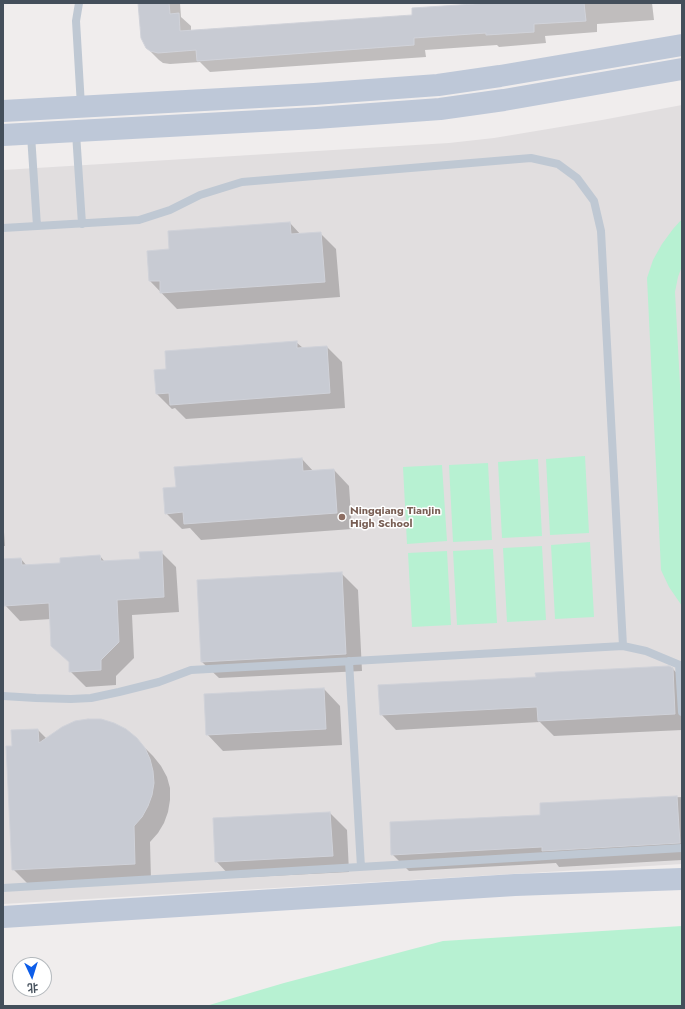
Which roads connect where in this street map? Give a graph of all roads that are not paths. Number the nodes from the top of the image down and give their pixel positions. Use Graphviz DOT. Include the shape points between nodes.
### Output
graph roads {
  1 [pos="79,3"];
  2 [pos="682,45"];
  3 [pos="682,69"];
  4 [pos="81,107"];
  5 [pos="3,111"];
  6 [pos="76,131"];
  7 [pos="31,134"];
  8 [pos="3,135"];
  9 [pos="82,224"];
  10 [pos="37,226"];
  11 [pos="3,228"];
  12 [pos="623,646"];
  13 [pos="349,661"];
  14 [pos="681,666"];
  15 [pos="3,696"];
  16 [pos="682,712"];
  17 [pos="682,848"];
  18 [pos="361,867"];
  19 [pos="682,878"];
  20 [pos="3,888"];
  21 [pos="3,917"];
  1 -- 4 [label="lane" via="76,22"];
  2 -- 4 [label="street" via="438,85"];
  3 -- 6 [label="street" via="440,109"];
  4 -- 5 [label="street"];
  6 -- 7 [label="street"];
  6 -- 9 [label="lane"];
  7 -- 8 [label="street"];
  7 -- 10 [label="lane"];
  9 -- 10 [label="lane"];
  9 -- 12 [label="lane" via="139,220 170,210 200,195 242,182 531,158 558,164 577,178 594,201 601,231"];
  10 -- 11 [label="lane"];
  12 -- 13 [label="lane"];
  12 -- 14 [label="lane" via="646,651"];
  13 -- 15 [label="lane" via="191,670 159,682 91,698"];
  13 -- 18 [label="lane"];
  14 -- 16 [label="lane"];
  17 -- 18 [label="lane"];
  18 -- 20 [label="lane"];
  19 -- 21 [label="street" via="515,885"];
}
